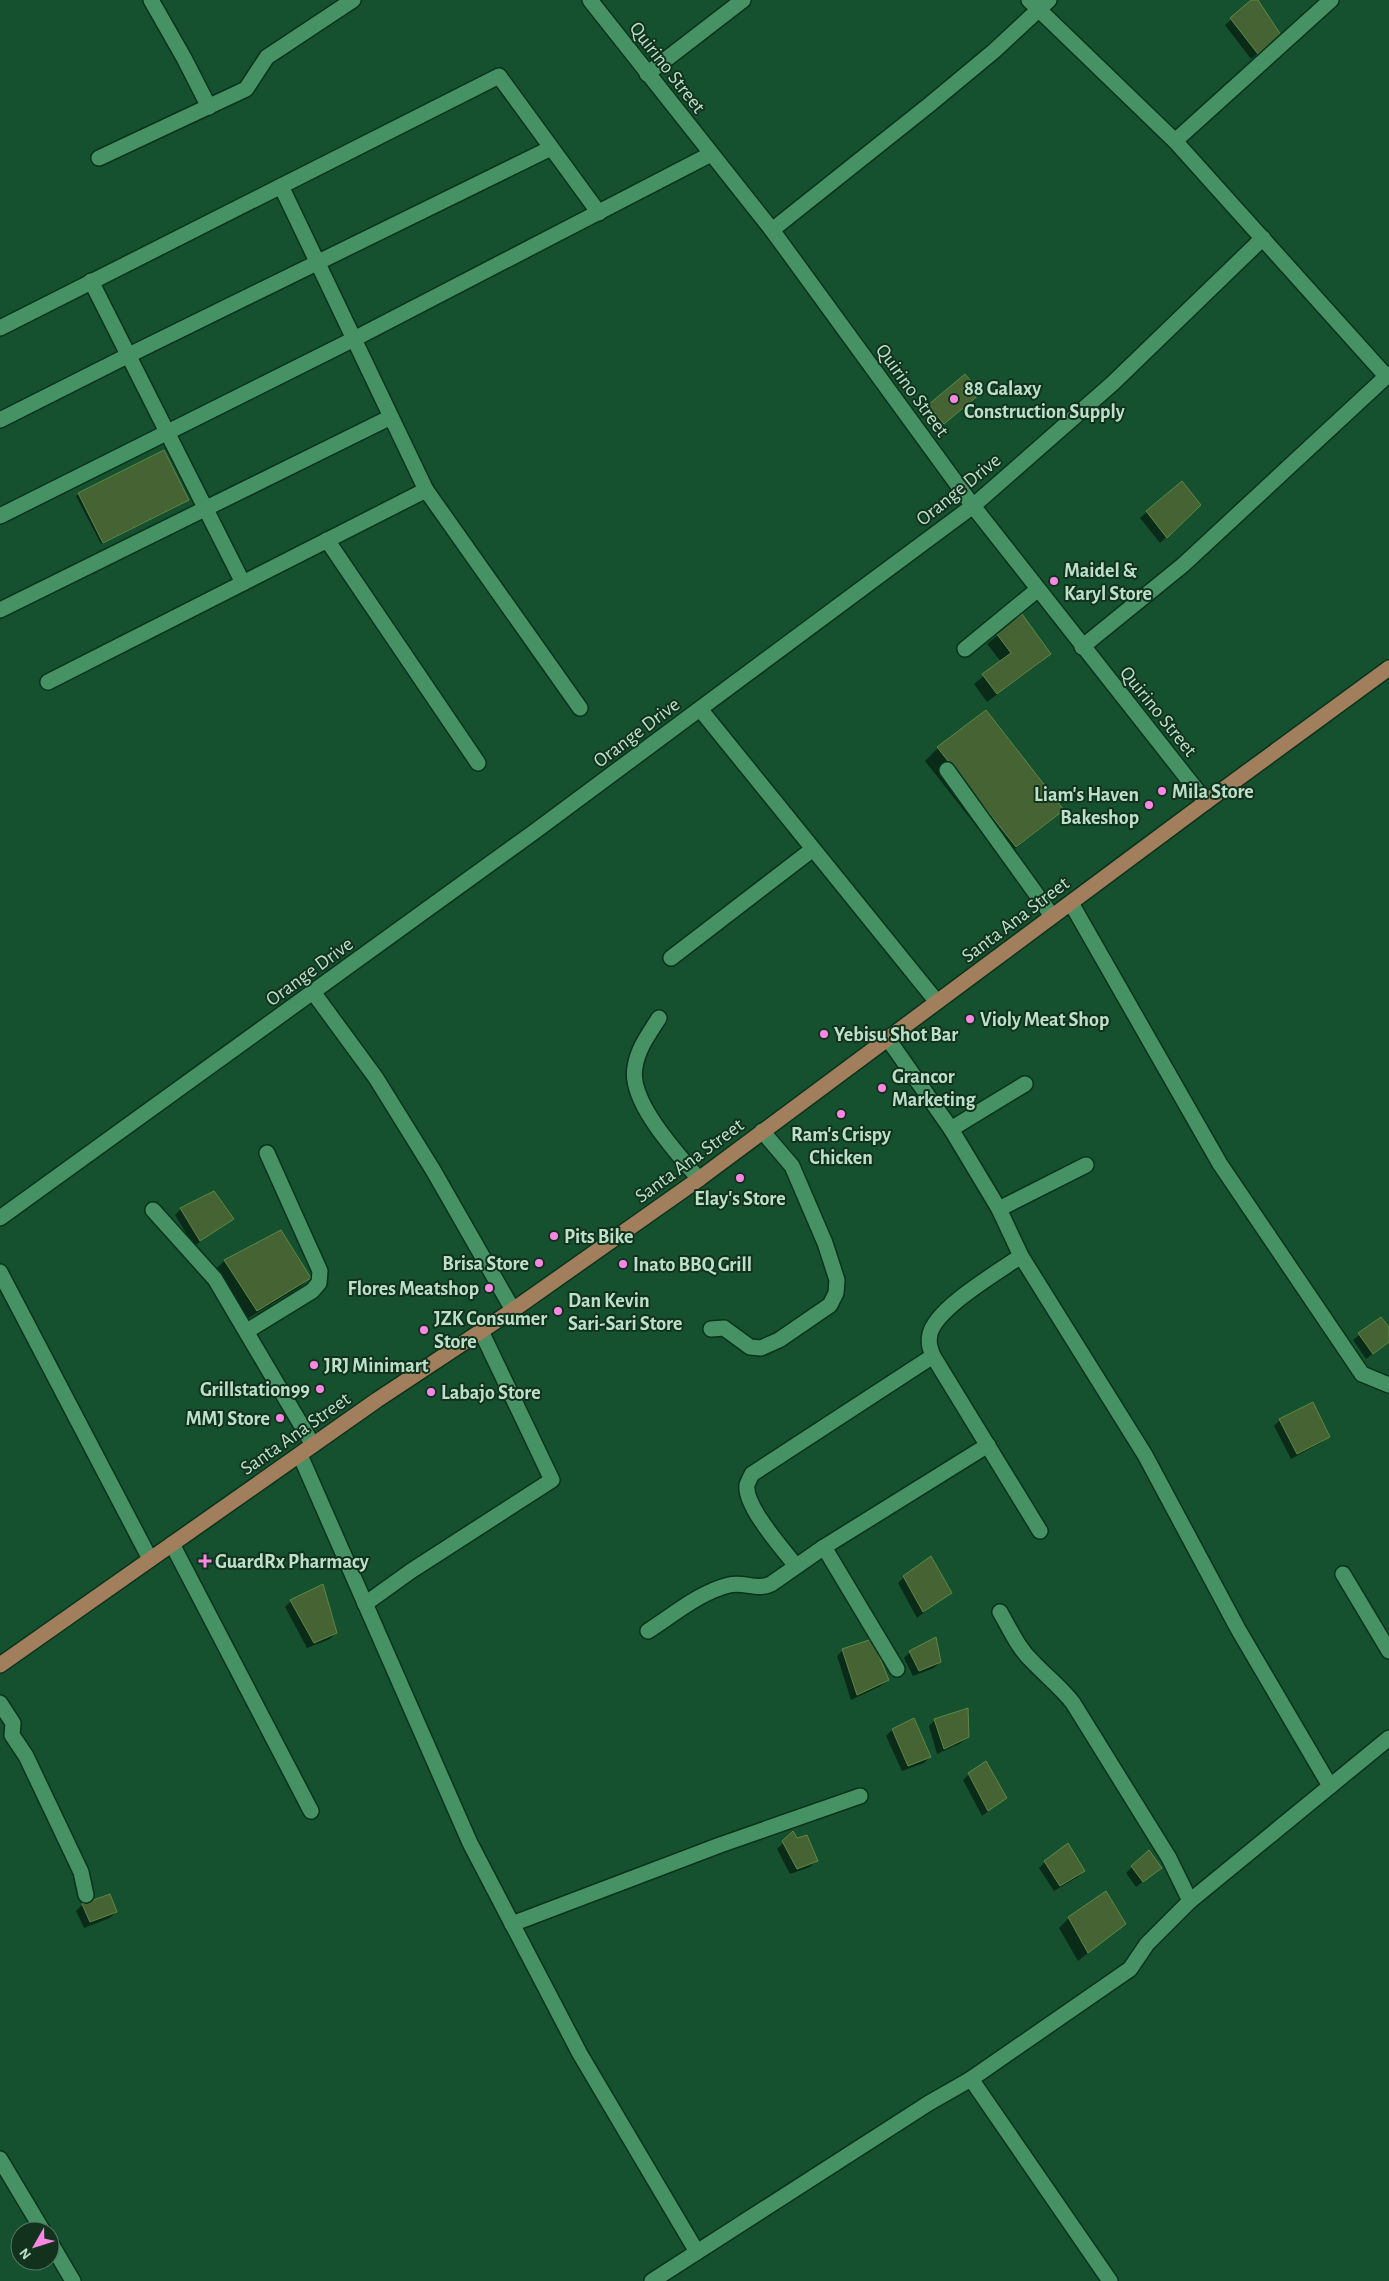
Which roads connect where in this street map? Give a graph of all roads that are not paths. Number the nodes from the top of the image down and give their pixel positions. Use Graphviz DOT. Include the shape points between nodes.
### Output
graph roads {
  1 [pos="151,0"];
  2 [pos="354,0"];
  3 [pos="590,0"];
  4 [pos="743,0"];
  5 [pos="1331,0"];
  6 [pos="1039,3"];
  7 [pos="648,74"];
  8 [pos="209,107"];
  9 [pos="1175,141"];
  10 [pos="551,148"];
  11 [pos="711,154"];
  12 [pos="100,158"];
  13 [pos="281,186"];
  14 [pos="599,213"];
  15 [pos="772,230"];
  16 [pos="1263,238"];
  17 [pos="317,262"];
  18 [pos="91,281"];
  19 [pos="0,328"];
  20 [pos="354,340"];
  21 [pos="129,355"];
  22 [pos="1388,375"];
  23 [pos="391,417"];
  24 [pos="0,420"];
  25 [pos="168,432"];
  26 [pos="426,490"];
  27 [pos="973,506"];
  28 [pos="206,508"];
  29 [pos="0,516"];
  30 [pos="327,540"];
  31 [pos="244,583"];
  32 [pos="1037,590"];
  33 [pos="0,610"];
  34 [pos="1082,647"];
  35 [pos="965,649"];
  36 [pos="1389,668"];
  37 [pos="48,682"];
  38 [pos="580,708"];
  39 [pos="700,709"];
  40 [pos="478,763"];
  41 [pos="947,770"];
  42 [pos="1206,802"];
  43 [pos="813,849"];
  44 [pos="1071,903"];
  45 [pos="1052,916"];
  46 [pos="671,958"];
  47 [pos="313,992"];
  48 [pos="937,1002"];
  49 [pos="659,1018"];
  50 [pos="888,1039"];
  51 [pos="1025,1084"];
  52 [pos="951,1129"];
  53 [pos="762,1131"];
  54 [pos="267,1153"];
  55 [pos="1086,1165"];
  56 [pos="698,1179"];
  57 [pos="999,1209"];
  58 [pos="153,1210"];
  59 [pos="0,1218"];
  60 [pos="1021,1256"];
  61 [pos="0,1272"];
  62 [pos="513,1310"];
  63 [pos="711,1329"];
  64 [pos="247,1331"];
  65 [pos="481,1331"];
  66 [pos="933,1356"];
  67 [pos="1389,1385"];
  68 [pos="313,1445"];
  69 [pos="988,1445"];
  70 [pos="300,1454"];
  71 [pos="1040,1531"];
  72 [pos="172,1544"];
  73 [pos="824,1546"];
  74 [pos="150,1559"];
  75 [pos="796,1566"];
  76 [pos="1343,1574"];
  77 [pos="365,1604"];
  78 [pos="1000,1612"];
  79 [pos="648,1631"];
  80 [pos="1389,1652"];
  81 [pos="0,1664"];
  82 [pos="897,1669"];
  83 [pos="0,1703"];
  84 [pos="1389,1738"];
  85 [pos="1330,1786"];
  86 [pos="860,1796"];
  87 [pos="311,1811"];
  88 [pos="86,1895"];
  89 [pos="1190,1901"];
  90 [pos="512,1924"];
  91 [pos="971,2079"];
  92 [pos="0,2160"];
  93 [pos="38,2221"];
  94 [pos="697,2252"];
  95 [pos="60,2260"];
  96 [pos="72,2281"];
  97 [pos="652,2281"];
  98 [pos="1110,2281"];
  1 -- 8 [label="street"];
  2 -- 8 [label="street" via="267,58 246,89"];
  3 -- 7 [label="street, Quirino Street"];
  4 -- 7 [label="street"];
  5 -- 9 [label="street"];
  6 -- 9 [label="street"];
  6 -- 15 [label="street" via="929,105"];
  7 -- 11 [label="street, Quirino Street"];
  8 -- 12 [label="street"];
  9 -- 16 [label="street"];
  10 -- 13 [label="street" via="499,76"];
  10 -- 14 [label="street"];
  10 -- 17 [label="street"];
  11 -- 14 [label="street"];
  11 -- 15 [label="street, Quirino Street"];
  13 -- 17 [label="street"];
  13 -- 18 [label="street"];
  14 -- 20 [label="street"];
  15 -- 27 [label="street, Quirino Street"];
  16 -- 22 [label="street"];
  16 -- 27 [label="street, Orange Drive" via="1113,383"];
  17 -- 20 [label="street"];
  17 -- 21 [label="street"];
  18 -- 19 [label="street"];
  18 -- 21 [label="street"];
  20 -- 23 [label="street"];
  20 -- 25 [label="street"];
  21 -- 24 [label="street"];
  21 -- 25 [label="street"];
  22 -- 34 [label="street" via="1183,565"];
  23 -- 26 [label="street"];
  23 -- 28 [label="street"];
  25 -- 28 [label="street"];
  25 -- 29 [label="street"];
  26 -- 30 [label="street"];
  26 -- 38 [label="street"];
  27 -- 32 [label="street, Quirino Street"];
  27 -- 39 [label="street, Orange Drive"];
  28 -- 31 [label="street"];
  28 -- 33 [label="street"];
  30 -- 31 [label="street"];
  30 -- 40 [label="street"];
  31 -- 37 [label="street"];
  32 -- 34 [label="street, Quirino Street"];
  32 -- 35 [label="street"];
  34 -- 42 [label="street, Quirino Street"];
  36 -- 42 [label="main road, Santa Ana Street"];
  39 -- 43 [label="street"];
  39 -- 47 [label="street, Orange Drive"];
  41 -- 45 [label="street"];
  42 -- 44 [label="main road, Santa Ana Street"];
  43 -- 46 [label="street"];
  43 -- 48 [label="street"];
  44 -- 45 [label="main road, Santa Ana Street"];
  44 -- 67 [label="street" via="1220,1164 1362,1374"];
  45 -- 48 [label="main road, Santa Ana Street"];
  47 -- 59 [label="street, Orange Drive"];
  47 -- 62 [label="street" via="376,1078"];
  48 -- 50 [label="main road, Santa Ana Street"];
  49 -- 56 [label="street" via="640,1048 634,1069 638,1090 662,1134"];
  50 -- 52 [label="street"];
  50 -- 53 [label="main road, Santa Ana Street"];
  51 -- 52 [label="street"];
  52 -- 57 [label="street"];
  53 -- 56 [label="main road, Santa Ana Street"];
  53 -- 63 [label="street" via="792,1166 825,1243 837,1280 836,1293 830,1305 779,1340 761,1348 750,1347 724,1328"];
  54 -- 64 [label="street" via="320,1271 319,1283 312,1291"];
  55 -- 57 [label="street"];
  56 -- 62 [label="main road, Santa Ana Street"];
  57 -- 60 [label="street"];
  58 -- 64 [label="street" via="215,1279"];
  60 -- 66 [label="street" via="943,1312 930,1333 928,1345"];
  60 -- 85 [label="street" via="1145,1455 1238,1629"];
  61 -- 74 [label="street"];
  62 -- 65 [label="main road, Santa Ana Street"];
  64 -- 68 [label="street"];
  65 -- 68 [label="main road, Santa Ana Street"];
  65 -- 77 [label="street" via="552,1480"];
  66 -- 69 [label="street"];
  66 -- 75 [label="street" via="752,1474 747,1486 757,1514"];
  68 -- 70 [label="main road, Santa Ana Street"];
  69 -- 71 [label="street"];
  69 -- 73 [label="street"];
  70 -- 72 [label="main road, Santa Ana Street"];
  70 -- 77 [label="street"];
  72 -- 74 [label="main road, Santa Ana Street"];
  72 -- 87 [label="street"];
  73 -- 75 [label="street"];
  73 -- 82 [label="street"];
  74 -- 81 [label="main road, Santa Ana Street"];
  75 -- 79 [label="street" via="765,1587 731,1584 715,1590"];
  76 -- 80 [label="street"];
  77 -- 90 [label="street" via="470,1843"];
  78 -- 89 [label="street" via="1031,1661 1063,1689 1073,1703 1169,1858"];
  83 -- 88 [label="street" via="13,1723 12,1735 26,1756 81,1872"];
  84 -- 85 [label="street"];
  85 -- 89 [label="street"];
  86 -- 90 [label="street"];
  89 -- 91 [label="street" via="1148,1944 1130,1969"];
  90 -- 94 [label="street" via="580,2054"];
  91 -- 94 [label="street"];
  91 -- 98 [label="street"];
  92 -- 93 [label="street"];
  94 -- 97 [label="street"];
  95 -- 96 [label="street"];
}
